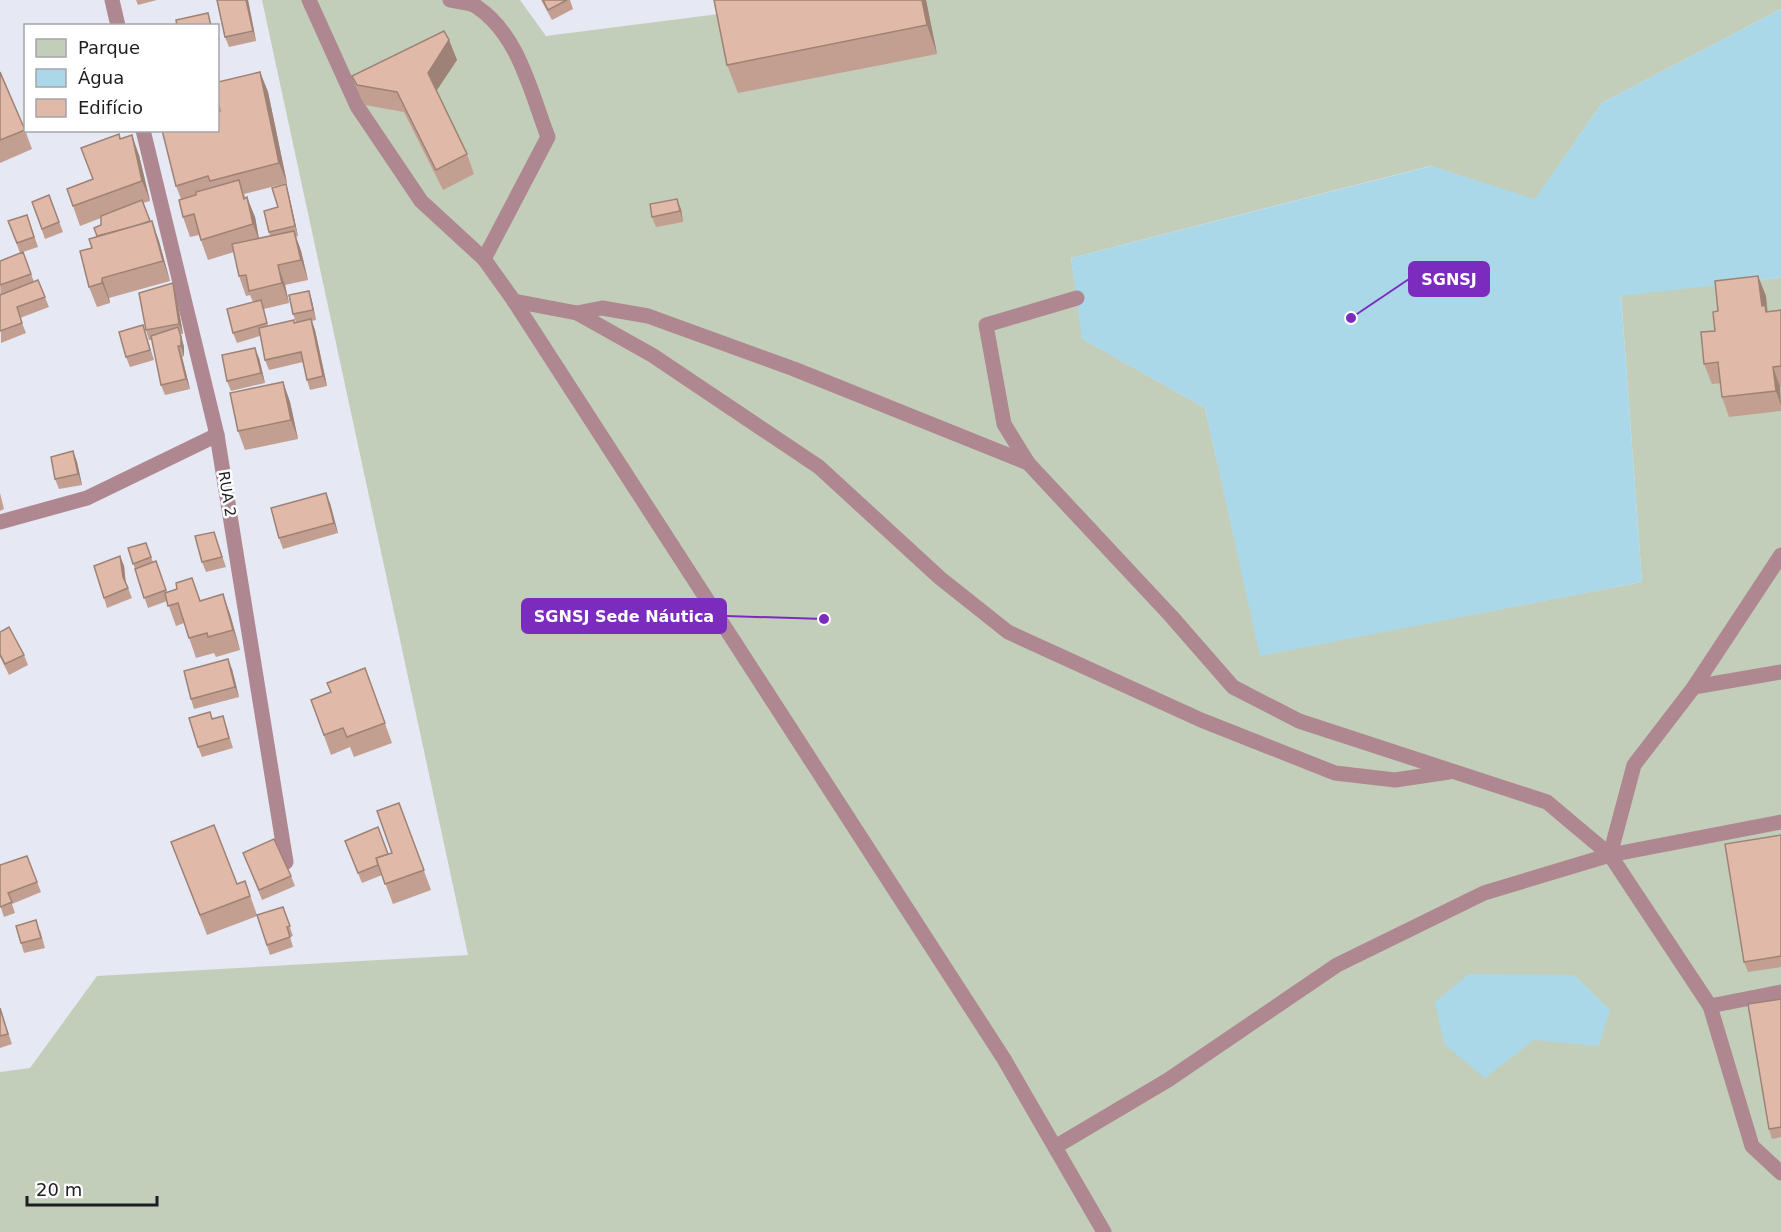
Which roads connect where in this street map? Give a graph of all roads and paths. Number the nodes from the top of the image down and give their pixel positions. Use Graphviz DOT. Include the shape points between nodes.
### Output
graph roads {
  1 [pos="112,0"];
  2 [pos="309,0"];
  3 [pos="450,0"];
  4 [pos="118,24"];
  5 [pos="143,132"];
  6 [pos="484,259"];
  7 [pos="1077,298"];
  8 [pos="514,301"];
  9 [pos="577,313"];
  10 [pos="217,435"];
  11 [pos="1028,463"];
  12 [pos="0,522"];
  13 [pos="1781,555"];
  14 [pos="1781,672"];
  15 [pos="1694,687"];
  16 [pos="1455,771"];
  17 [pos="1781,822"];
  18 [pos="1610,855"];
  19 [pos="286,862"];
  20 [pos="1781,992"];
  21 [pos="1710,1006"];
  22 [pos="1055,1147"];
  23 [pos="1781,1173"];
  24 [pos="1104,1232"];
  1 -- 4 [label="lane"];
  2 -- 6 [label="lane" via="350,93 369,125 421,201"];
  3 -- 6 [label="lane" via="476,5 515,50 548,137"];
  5 -- 10 [label="lane, RUA 2"];
  6 -- 8 [label="lane"];
  7 -- 11 [label="lane" via="986,325 1004,424"];
  8 -- 9 [label="lane"];
  8 -- 22 [label="lane" via="1004,1059"];
  9 -- 11 [label="lane" via="602,308 648,316 794,369"];
  9 -- 16 [label="lane" via="652,356 819,467 940,578 1008,632 1201,720 1335,773 1395,780"];
  10 -- 12 [label="lane" via="87,498"];
  10 -- 19 [label="lane, RUA 2"];
  11 -- 16 [label="lane" via="1233,687 1299,721"];
  13 -- 15 [label="lane"];
  14 -- 15 [label="lane"];
  15 -- 18 [label="lane" via="1634,765"];
  16 -- 18 [label="lane" via="1547,802"];
  17 -- 18 [label="lane"];
  18 -- 21 [label="lane"];
  18 -- 22 [label="lane" via="1484,893 1337,965 1168,1080"];
  20 -- 21 [label="lane"];
  21 -- 23 [label="lane" via="1752,1146"];
  22 -- 24 [label="lane"];
}
